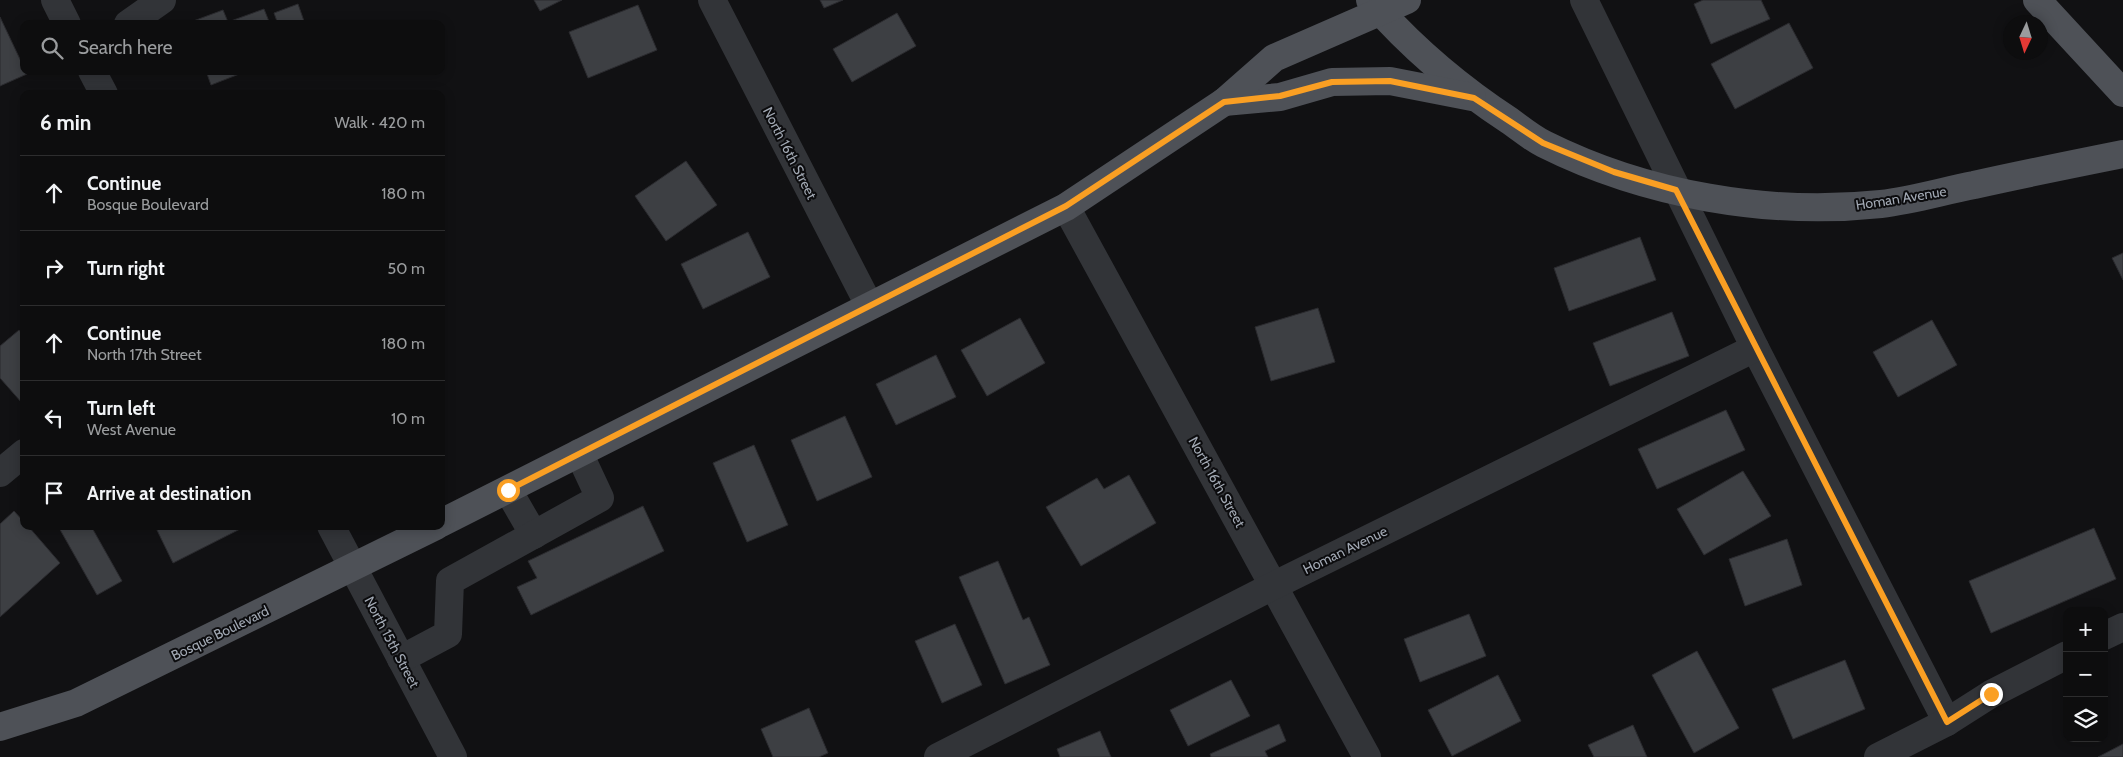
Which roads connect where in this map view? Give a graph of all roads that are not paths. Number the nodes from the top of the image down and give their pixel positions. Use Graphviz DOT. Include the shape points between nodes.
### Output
graph roads {
  1 [pos="55,0"];
  2 [pos="162,0"];
  3 [pos="712,0"];
  4 [pos="1407,0"];
  5 [pos="1584,0"];
  6 [pos="2037,0"];
  7 [pos="1375,6"];
  8 [pos="65,20"];
  9 [pos="134,20"];
  10 [pos="94,75"];
  11 [pos="102,90"];
  12 [pos="2123,93"];
  13 [pos="1474,98"];
  14 [pos="1224,102"];
  15 [pos="2123,154"];
  16 [pos="1676,190"];
  17 [pos="1066,206"];
  18 [pos="869,305"];
  19 [pos="1754,348"];
  20 [pos="579,453"];
  21 [pos="20,456"];
  22 [pos="0,473"];
  23 [pos="508,490"];
  24 [pos="445,521"];
  25 [pos="333,530"];
  26 [pos="428,530"];
  27 [pos="534,535"];
  28 [pos="352,568"];
  29 [pos="1273,586"];
  30 [pos="2123,627"];
  31 [pos="2108,634"];
  32 [pos="2063,657"];
  33 [pos="401,659"];
  34 [pos="1947,722"];
  35 [pos="0,728"];
  36 [pos="453,757"];
  37 [pos="938,757"];
  38 [pos="1366,757"];
  39 [pos="1878,757"];
  1 -- 8 [label="street"];
  2 -- 9 [label="street"];
  3 -- 18 [label="street, North 16th Street"];
  4 -- 7 [label="main road"];
  5 -- 16 [label="street"];
  6 -- 12 [label="main road"];
  7 -- 13 [label="main road" via="1422,54"];
  7 -- 14 [label="main road" via="1274,58"];
  10 -- 11 [label="street"];
  13 -- 14 [label="main road" via="1390,81 1332,82 1280,96"];
  13 -- 16 [label="main road, Homan Avenue" via="1543,143 1614,172"];
  14 -- 17 [label="main road"];
  15 -- 16 [label="main road, Homan Avenue" via="1880,204 1789,206 1728,201"];
  16 -- 19 [label="street"];
  17 -- 18 [label="main road"];
  17 -- 29 [label="street, North 16th Street"];
  18 -- 20 [label="main road"];
  19 -- 29 [label="street, Homan Avenue"];
  19 -- 34 [label="street"];
  20 -- 23 [label="main road"];
  20 -- 27 [label="street" via="600,498"];
  21 -- 22 [label="street"];
  23 -- 24 [label="main road"];
  23 -- 27 [label="street"];
  25 -- 28 [label="street, North 15th Street"];
  26 -- 28 [label="main road, Bosque Boulevard"];
  27 -- 33 [label="street" via="450,581 448,634"];
  28 -- 33 [label="street, North 15th Street"];
  28 -- 35 [label="main road, Bosque Boulevard" via="76,703"];
  29 -- 37 [label="street, Homan Avenue"];
  29 -- 38 [label="street, North 16th Street"];
  30 -- 31 [label="street"];
  32 -- 34 [label="street" via="1991,694"];
  33 -- 36 [label="street, North 15th Street"];
  34 -- 39 [label="street"];
}
